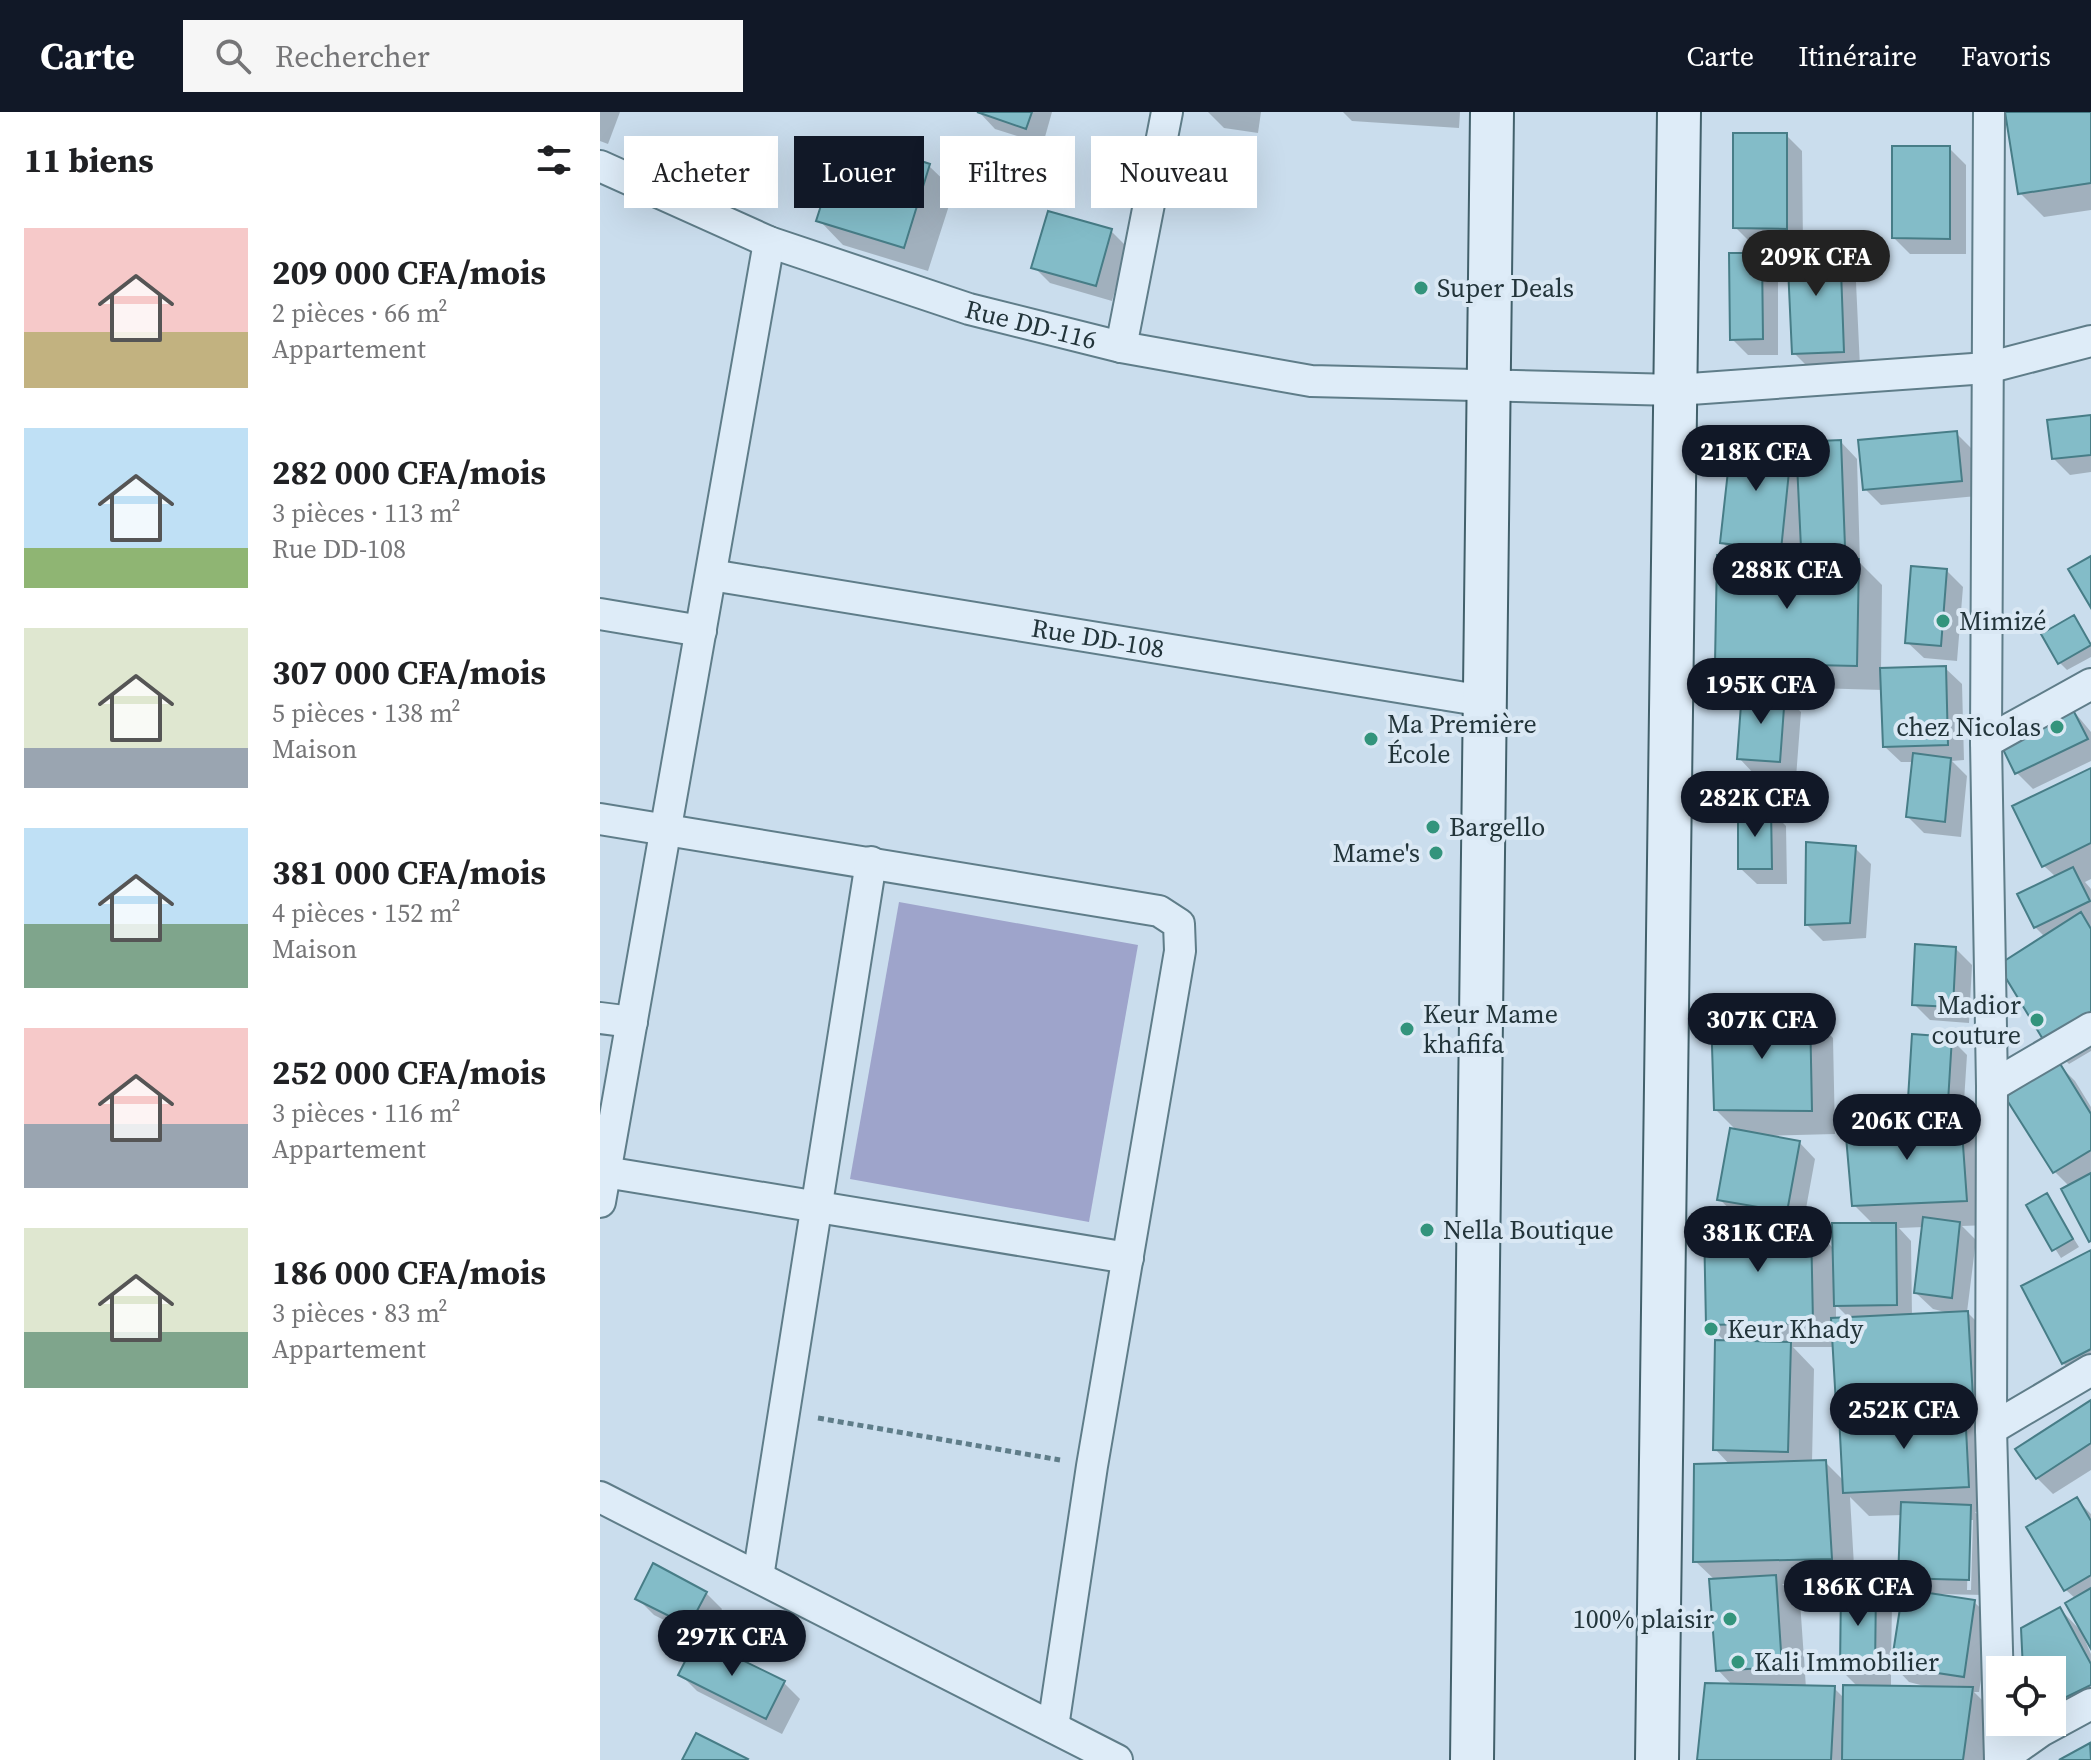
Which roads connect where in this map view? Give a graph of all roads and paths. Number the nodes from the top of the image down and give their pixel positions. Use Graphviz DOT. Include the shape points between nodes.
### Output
graph roads {
  1 [pos="1167,112"];
  2 [pos="1492,112"];
  3 [pos="1679,112"];
  4 [pos="1989,112"];
  5 [pos="600,166"];
  6 [pos="769,242"];
  7 [pos="2091,341"];
  8 [pos="1121,347"];
  9 [pos="1987,368"];
  10 [pos="1487,388"];
  11 [pos="1676,390"];
  12 [pos="711,575"];
  13 [pos="600,614"];
  14 [pos="701,631"];
  15 [pos="2091,684"];
  16 [pos="1484,701"];
  17 [pos="1986,742"];
  18 [pos="600,819"];
  19 [pos="666,829"];
  20 [pos="871,862"];
  21 [pos="600,1018"];
  22 [pos="632,1022"];
  23 [pos="2091,1028"];
  24 [pos="1992,1086"];
  25 [pos="605,1172"];
  26 [pos="600,1202"];
  27 [pos="816,1207"];
  28 [pos="1128,1258"];
  29 [pos="2091,1370"];
  30 [pos="784,1412"];
  31 [pos="1991,1429"];
  32 [pos="1092,1466"];
  33 [pos="600,1497"];
  34 [pos="758,1577"];
  35 [pos="2091,1704"];
  36 [pos="1053,1727"];
  37 [pos="1117,1760"];
  38 [pos="1472,1760"];
  39 [pos="1657,1760"];
  40 [pos="2000,1760"];
  1 -- 8 [label="street"];
  2 -- 10 [label="street"];
  3 -- 11 [label="street"];
  4 -- 9 [label="street"];
  5 -- 6 [label="street, Rue DD-116"];
  6 -- 8 [label="street, Rue DD-116" via="969,309"];
  6 -- 12 [label="street"];
  7 -- 9 [label="street, Rue DD-116"];
  8 -- 10 [label="street, Rue DD-116" via="1311,381"];
  9 -- 11 [label="street, Rue DD-116"];
  9 -- 17 [label="street"];
  10 -- 11 [label="street, Rue DD-116"];
  10 -- 16 [label="street"];
  11 -- 39 [label="street"];
  12 -- 14 [label="street"];
  12 -- 16 [label="street, Rue DD-108"];
  13 -- 14 [label="street"];
  14 -- 19 [label="street"];
  15 -- 17 [label="street"];
  16 -- 38 [label="street"];
  17 -- 24 [label="street"];
  18 -- 19 [label="street"];
  19 -- 20 [label="street"];
  19 -- 22 [label="street"];
  20 -- 27 [label="street"];
  20 -- 28 [label="street" via="1159,911 1179,924 1180,951"];
  21 -- 22 [label="street"];
  22 -- 25 [label="street"];
  23 -- 24 [label="street"];
  24 -- 31 [label="street"];
  25 -- 26 [label="street"];
  25 -- 27 [label="street"];
  27 -- 28 [label="street"];
  27 -- 30 [label="street"];
  28 -- 32 [label="street"];
  29 -- 31 [label="street"];
  30 -- 32 [label="path"];
  30 -- 34 [label="street"];
  31 -- 40 [label="street"];
  32 -- 36 [label="street"];
  33 -- 34 [label="street"];
  34 -- 36 [label="street"];
  35 -- 40 [label="street"];
  36 -- 37 [label="street"];
}
